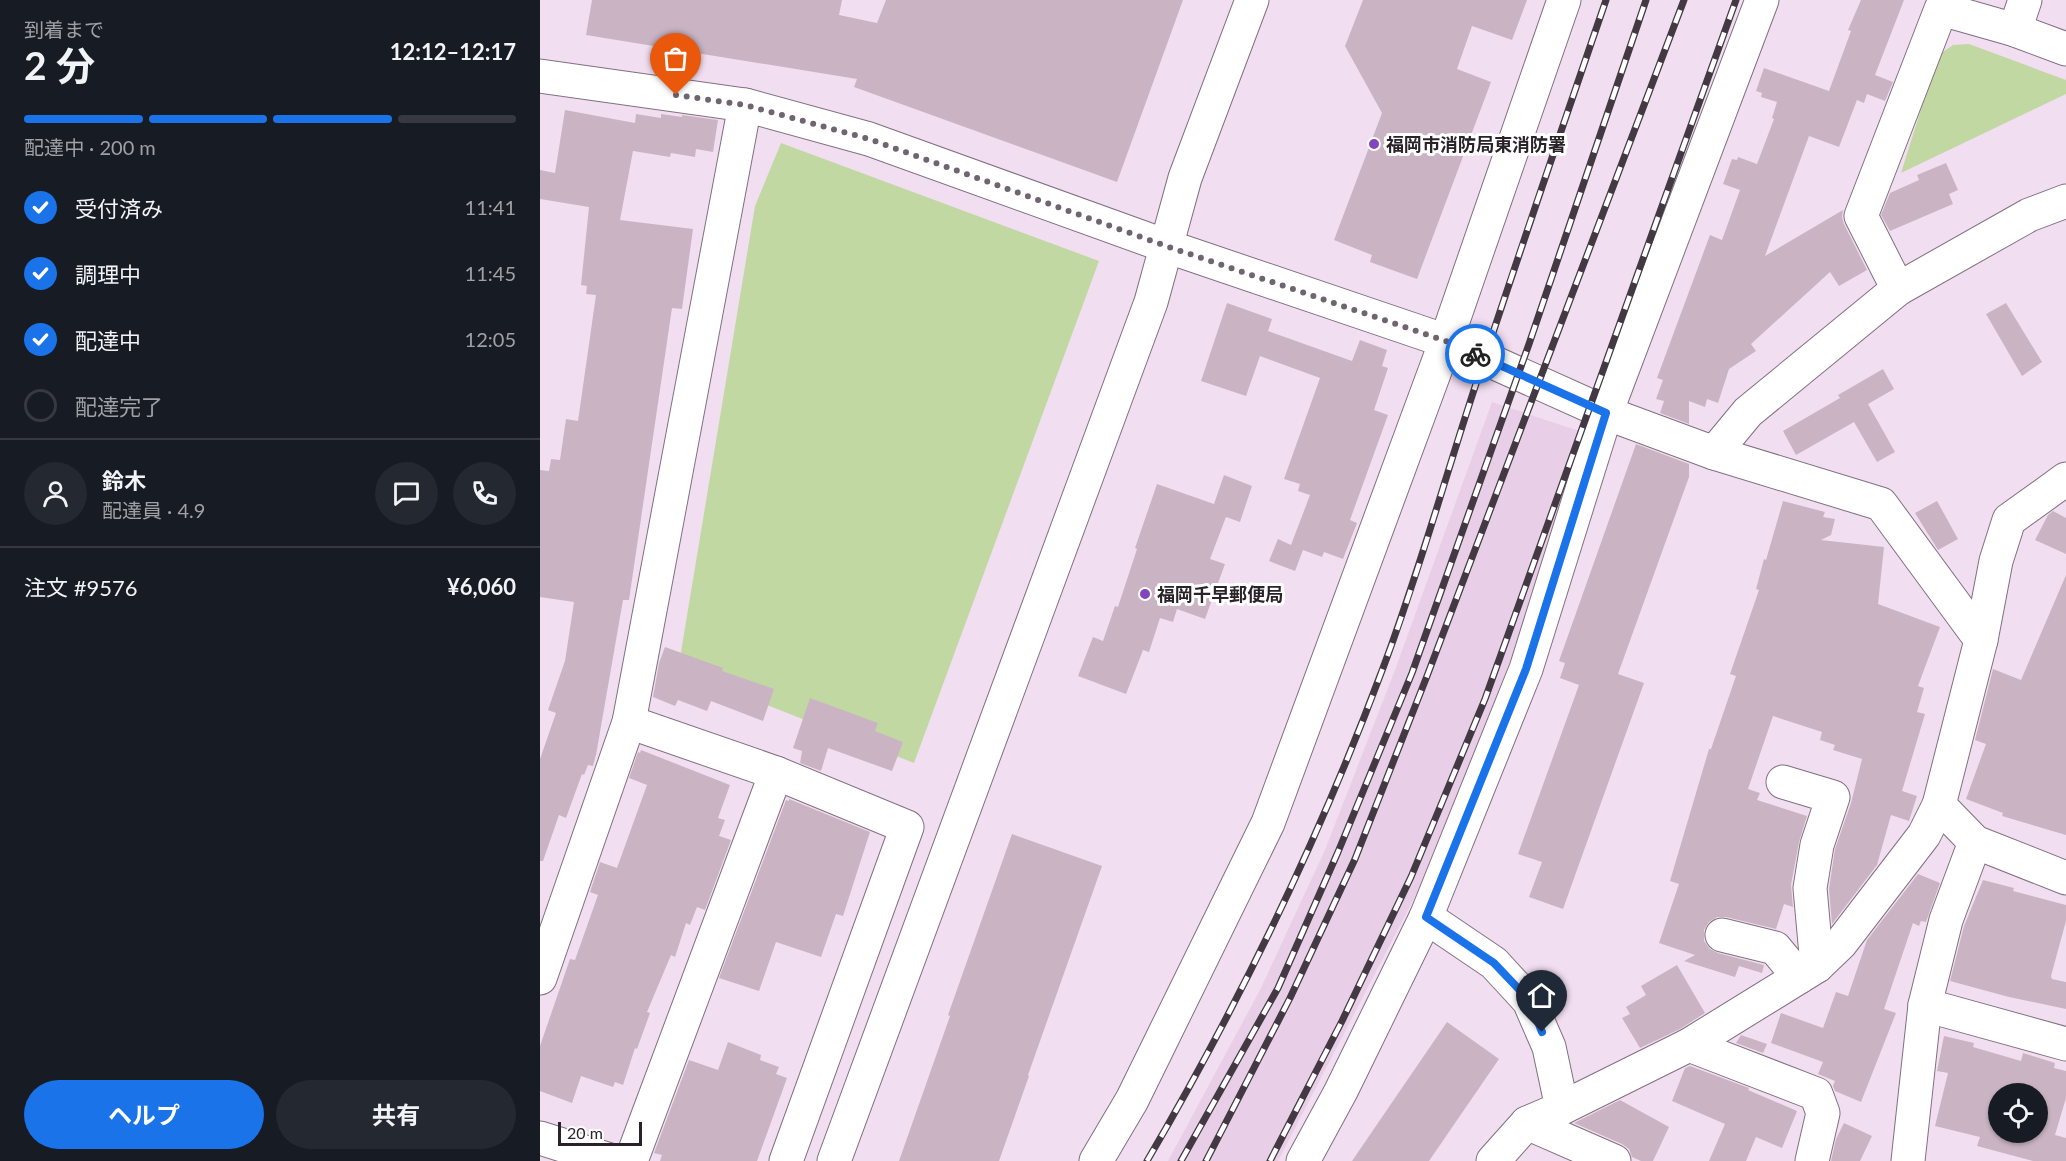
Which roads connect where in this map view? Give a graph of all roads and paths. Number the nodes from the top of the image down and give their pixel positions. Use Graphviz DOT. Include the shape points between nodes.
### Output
graph roads {
  1 [pos="1252,0"];
  2 [pos="1564,0"];
  3 [pos="1762,0"];
  4 [pos="2020,15"];
  5 [pos="2066,49"];
  6 [pos="540,76"];
  7 [pos="745,105"];
  8 [pos="2066,201"];
  9 [pos="1166,246"];
  10 [pos="1898,289"];
  11 [pos="1446,341"];
  12 [pos="1606,413"];
  13 [pos="1714,453"];
  14 [pos="2066,479"];
  15 [pos="1981,640"];
  16 [pos="629,722"];
  17 [pos="776,773"];
  18 [pos="1783,782"];
  19 [pos="1939,805"];
  20 [pos="1975,842"];
  21 [pos="2066,878"];
  22 [pos="1426,917"];
  23 [pos="1722,935"];
  24 [pos="1808,972"];
  25 [pos="540,978"];
  26 [pos="1925,1005"];
  27 [pos="1689,1044"];
  28 [pos="2066,1044"];
  29 [pos="1562,1108"];
  30 [pos="1527,1123"];
  31 [pos="540,1138"];
  32 [pos="613,1161"];
  33 [pos="631,1161"];
  34 [pos="786,1161"];
  35 [pos="834,1161"];
  36 [pos="1096,1161"];
  37 [pos="1303,1161"];
  38 [pos="1493,1161"];
  39 [pos="1614,1161"];
  40 [pos="1812,1161"];
  41 [pos="1908,1161"];
  1 -- 9 [label="street" via="1185,178"];
  2 -- 11 [label="street"];
  3 -- 12 [label="street"];
  4 -- 5 [label="street"];
  4 -- 10 [label="street" via="1941,9 1861,216"];
  6 -- 7 [label="street"];
  7 -- 9 [label="street" via="869,139"];
  7 -- 16 [label="street"];
  8 -- 10 [label="street" via="2029,215"];
  9 -- 11 [label="street"];
  9 -- 35 [label="street" via="1151,302"];
  10 -- 13 [label="street" via="1748,412"];
  11 -- 12 [label="street"];
  11 -- 36 [label="street" via="1268,823 1132,1100"];
  12 -- 13 [label="street"];
  12 -- 22 [label="street" via="1526,669"];
  13 -- 15 [label="street" via="1881,504"];
  14 -- 15 [label="street" via="2009,520 1996,561"];
  15 -- 19 [label="street"];
  16 -- 17 [label="street"];
  16 -- 25 [label="street"];
  17 -- 33 [label="street"];
  17 -- 34 [label="street" via="907,827"];
  18 -- 24 [label="street" via="1833,797 1817,845 1810,888"];
  19 -- 20 [label="street"];
  19 -- 24 [label="street" via="1924,836 1841,943"];
  20 -- 21 [label="street"];
  20 -- 26 [label="street" via="1946,920"];
  22 -- 29 [label="street" via="1494,963 1530,1001 1549,1047"];
  22 -- 37 [label="street"];
  23 -- 24 [label="street" via="1775,948"];
  24 -- 27 [label="street"];
  26 -- 28 [label="street"];
  26 -- 41 [label="street"];
  27 -- 29 [label="street"];
  27 -- 40 [label="street" via="1816,1094 1823,1113"];
  29 -- 30 [label="street"];
  30 -- 38 [label="street"];
  30 -- 39 [label="street"];
  31 -- 32 [label="street"];
}
